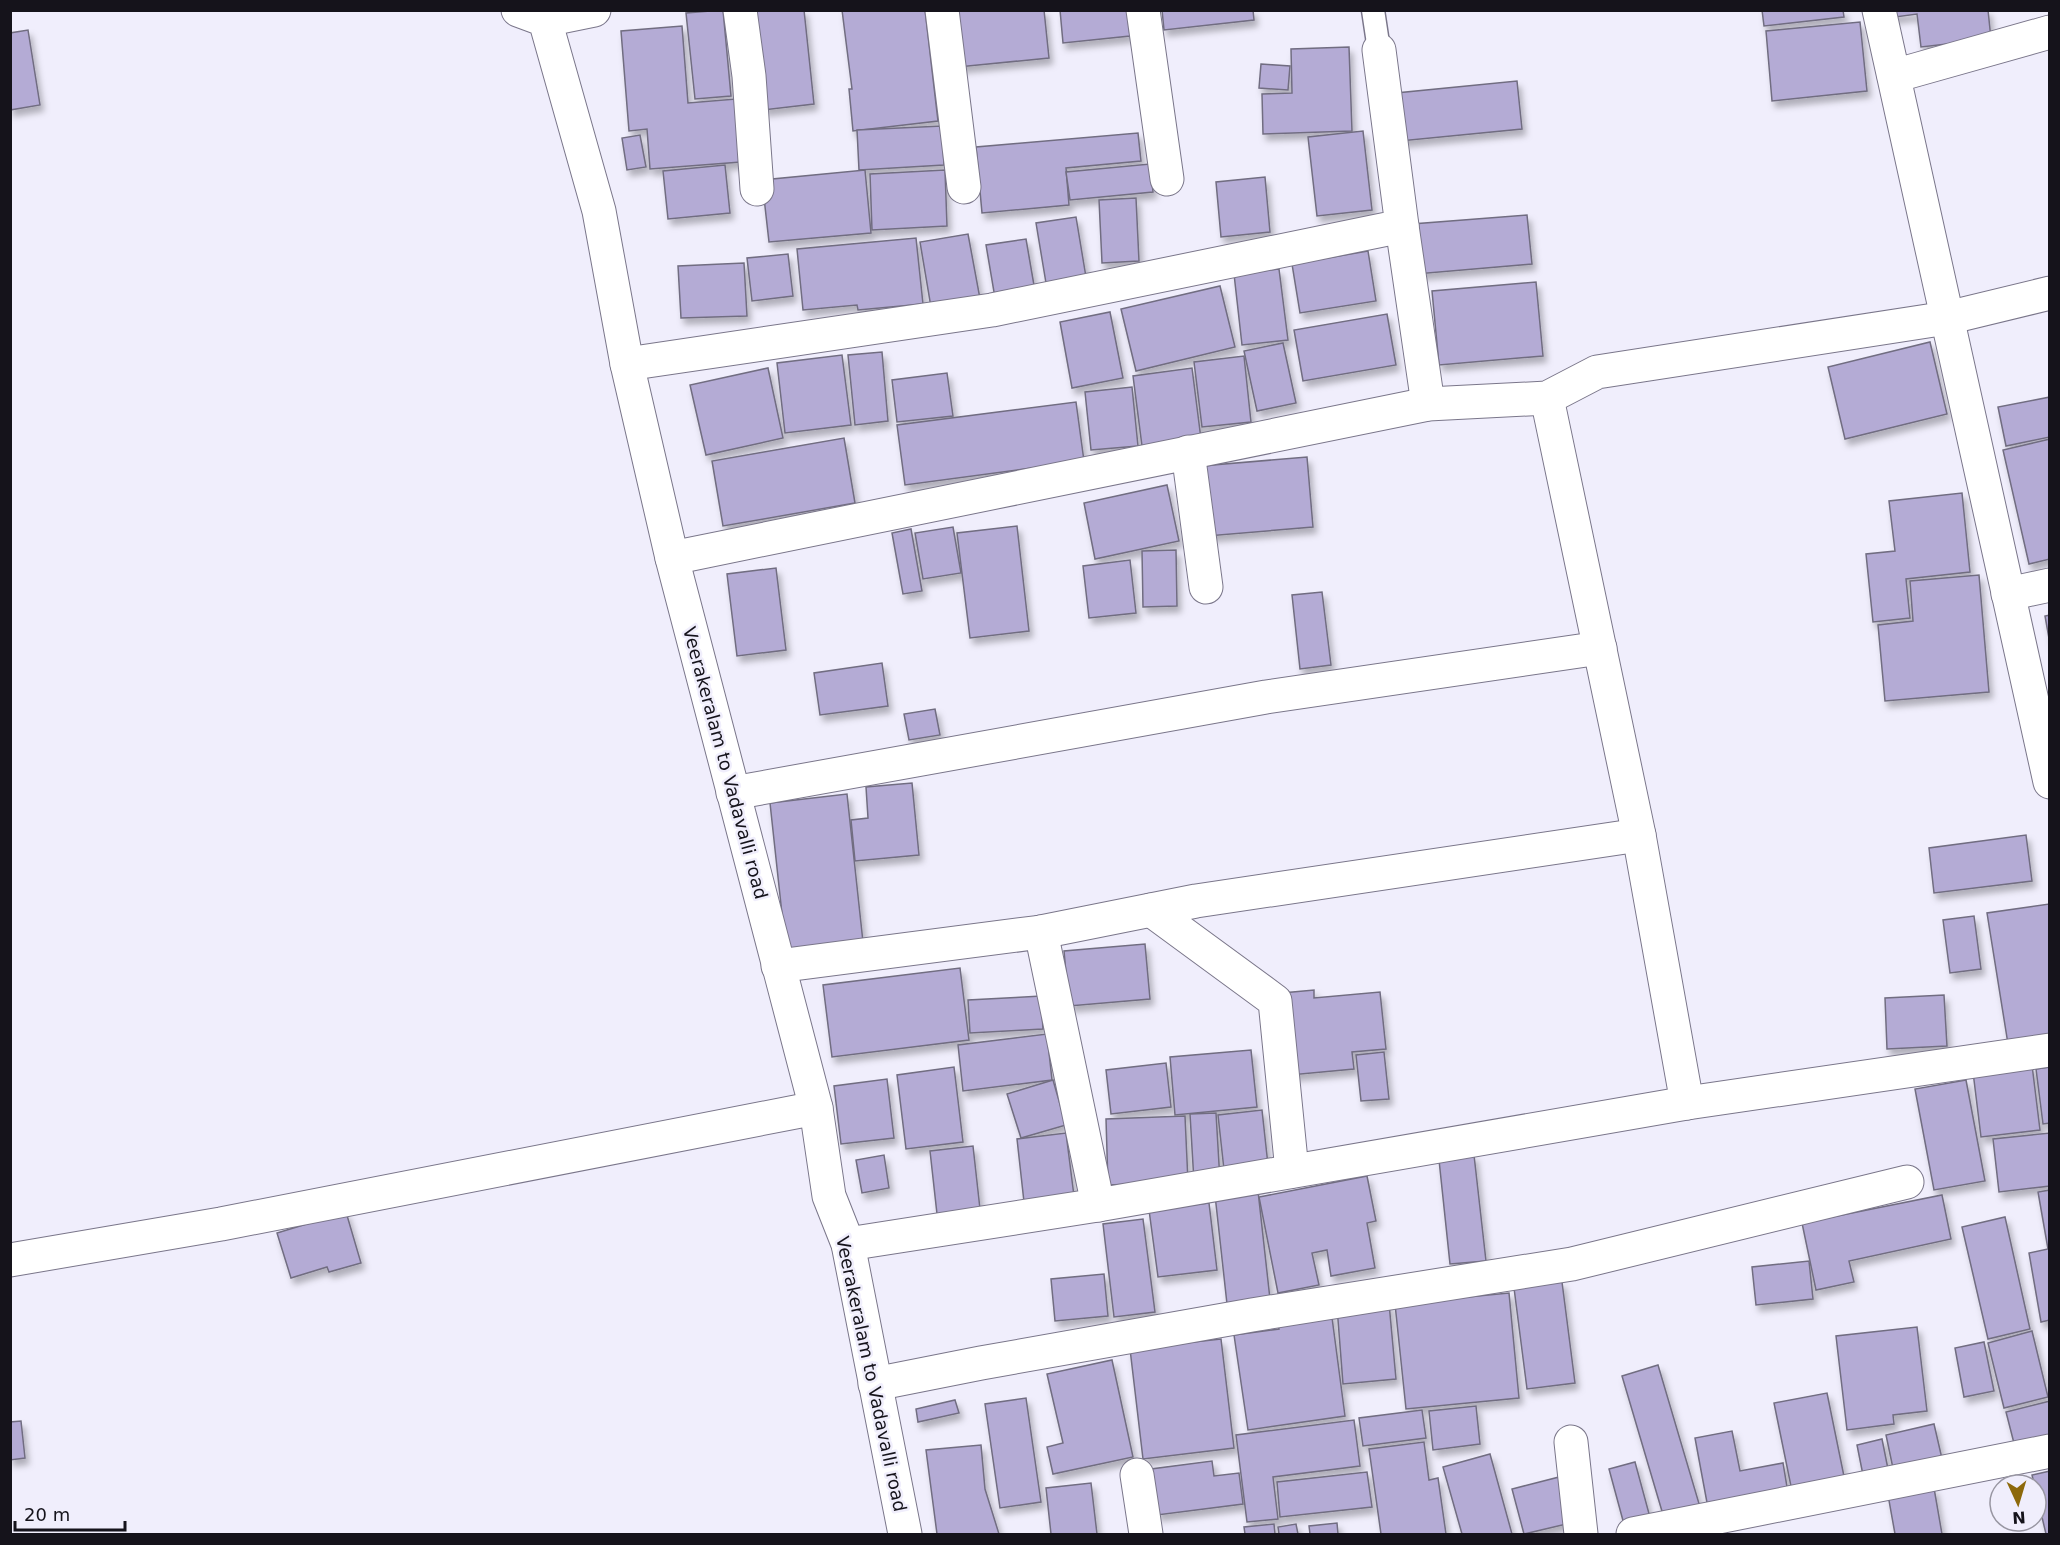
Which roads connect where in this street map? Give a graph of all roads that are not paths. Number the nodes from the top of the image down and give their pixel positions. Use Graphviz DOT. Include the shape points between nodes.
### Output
graph roads {
  1 [pos="594,10"];
  2 [pos="740,10"];
  3 [pos="942,10"];
  4 [pos="1143,10"];
  5 [pos="1373,10"];
  6 [pos="1879,10"];
  7 [pos="531,15"];
  8 [pos="2049,32"];
  9 [pos="1379,50"];
  10 [pos="1894,76"];
  11 [pos="1167,179"];
  12 [pos="964,187"];
  13 [pos="757,189"];
  14 [pos="1402,226"];
  15 [pos="2049,293"];
  16 [pos="1947,318"];
  17 [pos="627,364"];
  18 [pos="1547,399"];
  19 [pos="1428,404"];
  20 [pos="1188,452"];
  21 [pos="672,558"];
  22 [pos="2049,585"];
  23 [pos="1206,587"];
  24 [pos="2008,594"];
  25 [pos="1600,648"];
  26 [pos="2049,782"];
  27 [pos="733,793"];
  28 [pos="1639,835"];
  29 [pos="1151,910"];
  30 [pos="1041,932"];
  31 [pos="778,966"];
  32 [pos="2049,1050"];
  33 [pos="1686,1103"];
  34 [pos="816,1108"];
  35 [pos="1292,1171"];
  36 [pos="1907,1182"];
  37 [pos="1098,1205"];
  38 [pos="848,1244"];
  39 [pos="10,1260"];
  40 [pos="875,1384"];
  41 [pos="1571,1442"];
  42 [pos="2049,1451"];
  43 [pos="1137,1475"];
  44 [pos="905,1534"];
  45 [pos="1146,1534"];
  46 [pos="1581,1534"];
  47 [pos="1633,1534"];
  1 -- 7 [label="street"];
  2 -- 13 [label="street"];
  3 -- 12 [label="street"];
  4 -- 11 [label="street"];
  5 -- 9 [label="lane"];
  6 -- 10 [label="street"];
  7 -- 17 [label="street, Veerakeralam to Vadavalli road" via="599,211"];
  8 -- 10 [label="street"];
  9 -- 14 [label="street"];
  10 -- 16 [label="street"];
  14 -- 17 [label="street" via="992,310"];
  14 -- 19 [label="street"];
  15 -- 16 [label="street"];
  16 -- 18 [label="street" via="1597,372"];
  16 -- 24 [label="street"];
  17 -- 21 [label="street, Veerakeralam to Vadavalli road"];
  18 -- 19 [label="street"];
  18 -- 25 [label="street"];
  19 -- 20 [label="street"];
  20 -- 21 [label="street"];
  20 -- 23 [label="street"];
  21 -- 27 [label="street, Veerakeralam to Vadavalli road"];
  22 -- 24 [label="street"];
  24 -- 26 [label="street"];
  25 -- 27 [label="street" via="1266,697"];
  25 -- 28 [label="street"];
  27 -- 31 [label="street, Veerakeralam to Vadavalli road"];
  28 -- 29 [label="street"];
  28 -- 33 [label="street"];
  29 -- 30 [label="street"];
  29 -- 35 [label="street" via="1275,1001"];
  30 -- 31 [label="street"];
  30 -- 37 [label="street"];
  31 -- 34 [label="street, Veerakeralam to Vadavalli road"];
  32 -- 33 [label="street"];
  33 -- 35 [label="street"];
  34 -- 38 [label="street, Veerakeralam to Vadavalli road" via="829,1196"];
  34 -- 39 [label="street" via="221,1224"];
  35 -- 37 [label="street"];
  36 -- 40 [label="street" via="1572,1264 1252,1315"];
  37 -- 38 [label="street"];
  38 -- 40 [label="street, Veerakeralam to Vadavalli road"];
  40 -- 44 [label="street, Veerakeralam to Vadavalli road"];
  41 -- 46 [label="street"];
  42 -- 47 [label="street"];
  43 -- 45 [label="street"];
}
